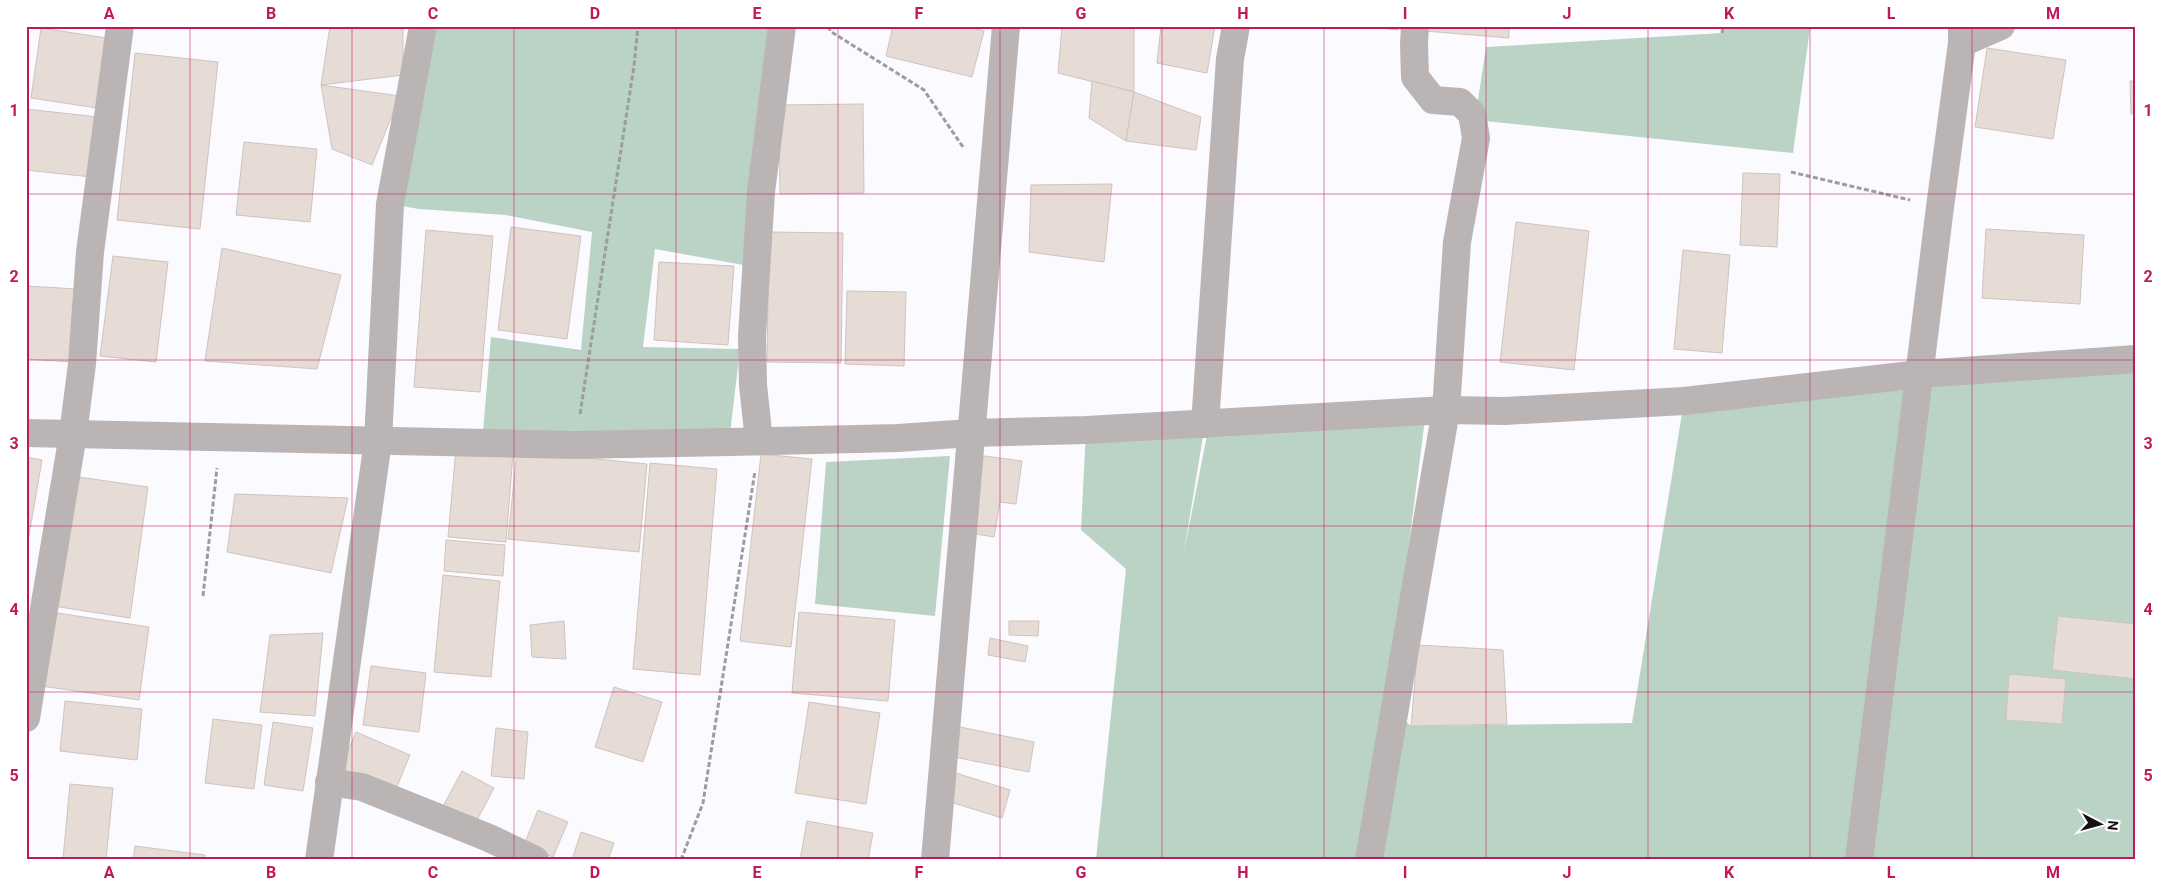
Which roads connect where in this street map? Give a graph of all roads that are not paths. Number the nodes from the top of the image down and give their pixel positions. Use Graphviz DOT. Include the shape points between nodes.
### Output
graph roads {
  1 [pos="120,26"];
  2 [pos="423,26"];
  3 [pos="782,26"];
  4 [pos="1006,26"];
  5 [pos="1236,26"];
  6 [pos="1415,26"];
  7 [pos="2001,26"];
  8 [pos="1962,35"];
  9 [pos="2136,359"];
  10 [pos="1920,374"];
  11 [pos="1446,410"];
  12 [pos="1205,424"];
  13 [pos="26,433"];
  14 [pos="971,433"];
  15 [pos="73,434"];
  16 [pos="378,441"];
  17 [pos="759,441"];
  18 [pos="26,718"];
  19 [pos="330,782"];
  20 [pos="318,860"];
  21 [pos="535,860"];
  22 [pos="935,860"];
  23 [pos="1369,860"];
  24 [pos="1859,860"];
  1 -- 15 [label="street" via="90,252"];
  2 -- 16 [label="street" via="390,204"];
  3 -- 17 [label="street" via="761,192 752,336"];
  4 -- 14 [label="street"];
  5 -- 12 [label="street" via="1230,59"];
  6 -- 11 [label="street" via="1415,77 1434,100 1460,102 1472,114 1476,138 1457,242"];
  7 -- 8 [label="street"];
  8 -- 10 [label="street"];
  9 -- 10 [label="street"];
  10 -- 11 [label="street" via="1684,401 1505,411"];
  10 -- 24 [label="street"];
  11 -- 12 [label="street"];
  11 -- 23 [label="street"];
  12 -- 14 [label="street"];
  13 -- 15 [label="street"];
  14 -- 17 [label="street"];
  14 -- 22 [label="street"];
  15 -- 16 [label="street"];
  15 -- 18 [label="street"];
  16 -- 17 [label="street" via="575,445"];
  16 -- 19 [label="street"];
  19 -- 20 [label="street"];
  19 -- 21 [label="street" via="362,787"];
}
